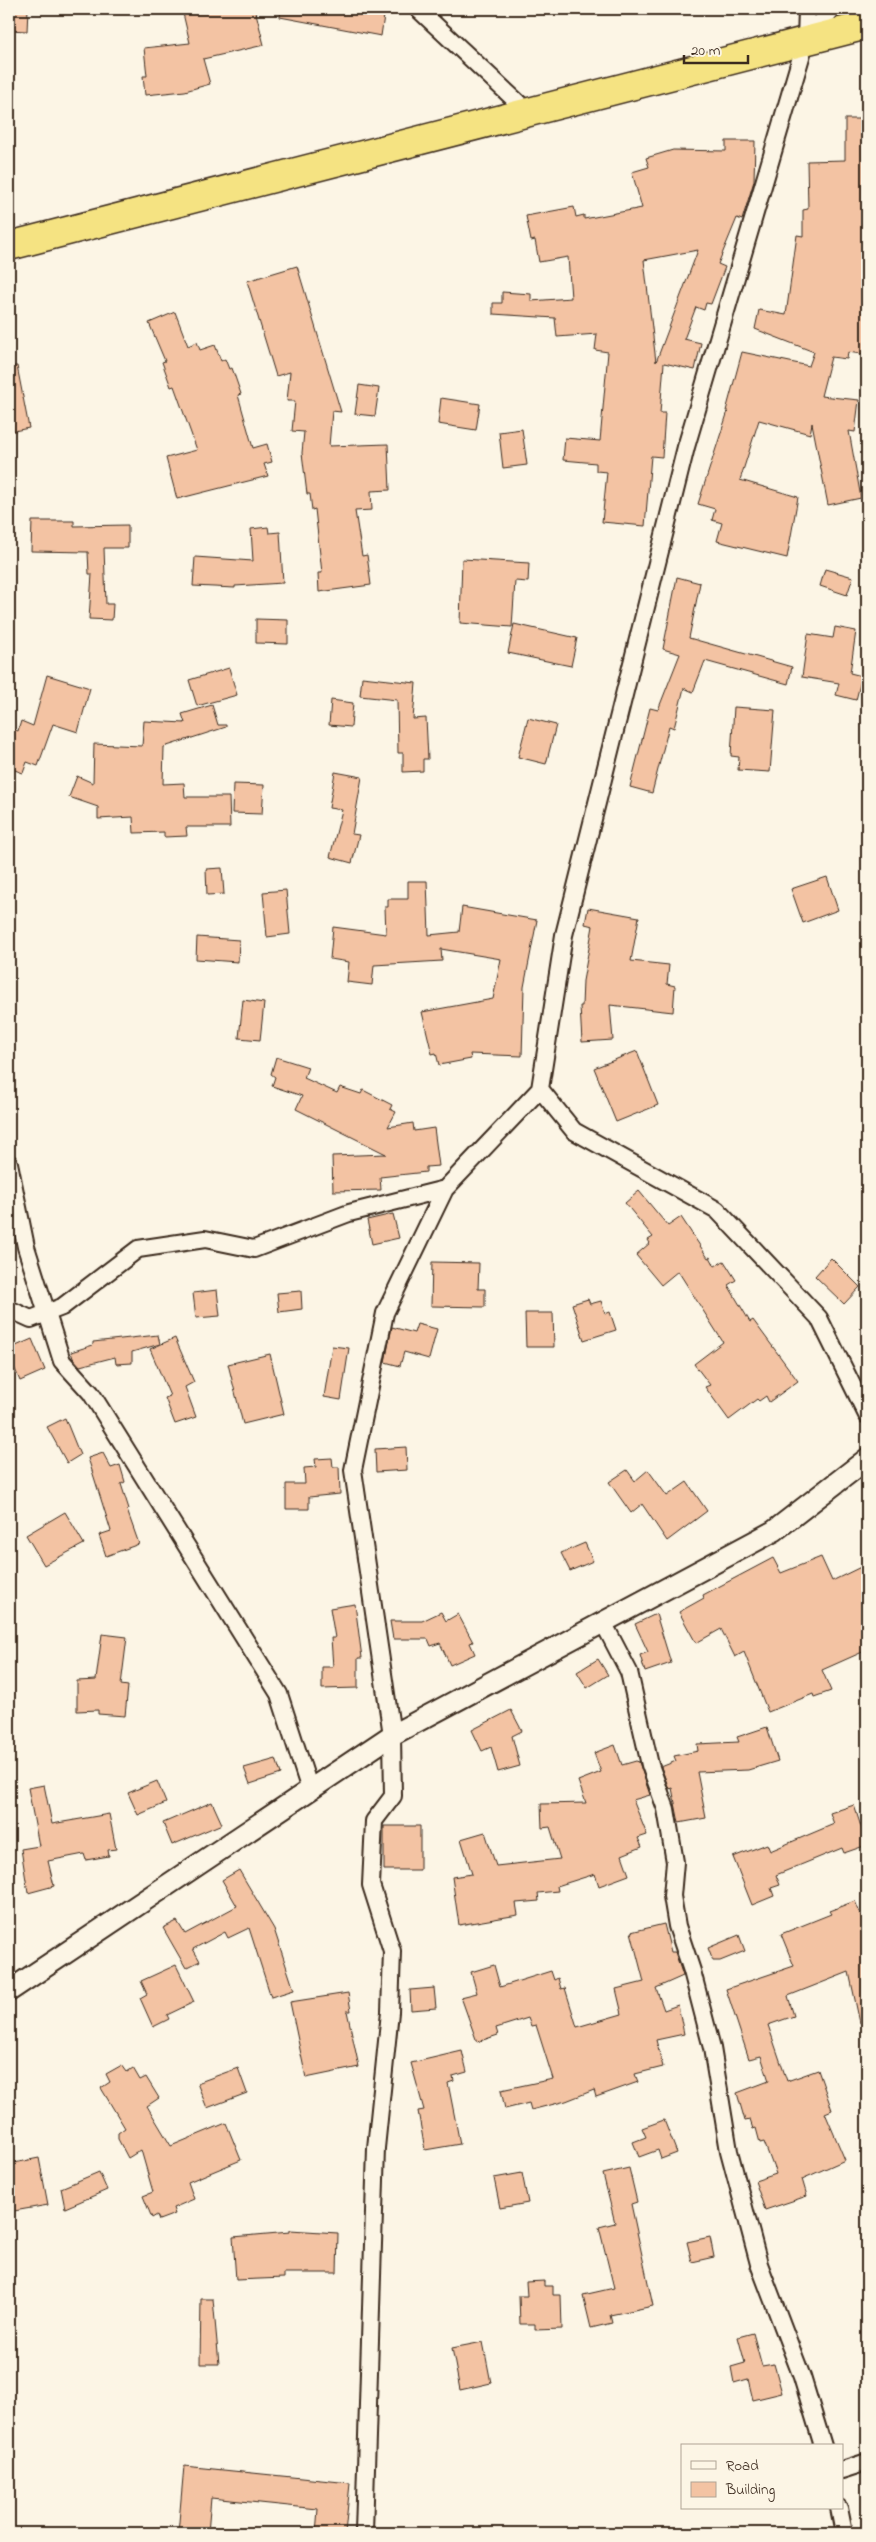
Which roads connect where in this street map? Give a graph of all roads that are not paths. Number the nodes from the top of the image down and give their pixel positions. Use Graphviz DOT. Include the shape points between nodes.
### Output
graph roads {
  1 [pos="418,9"];
  2 [pos="808,9"];
  3 [pos="832,9"];
  4 [pos="867,25"];
  5 [pos="806,40"];
  6 [pos="527,111"];
  7 [pos="9,246"];
  8 [pos="540,1088"];
  9 [pos="9,1163"];
  10 [pos="446,1189"];
  11 [pos="9,1310"];
  12 [pos="46,1313"];
  13 [pos="867,1416"];
  14 [pos="867,1459"];
  15 [pos="603,1622"];
  16 [pos="392,1735"];
  17 [pos="310,1790"];
  18 [pos="9,1991"];
  19 [pos="822,2444"];
  20 [pos="867,2462"];
  21 [pos="844,2469"];
  22 [pos="838,2510"];
  23 [pos="364,2532"];
  24 [pos="844,2533"];
  1 -- 6 [label="street"];
  2 -- 5 [label="street"];
  3 -- 5 [label="street"];
  4 -- 5 [label="highway"];
  5 -- 6 [label="highway"];
  5 -- 8 [label="street" via="684,457 564,935"];
  6 -- 7 [label="highway"];
  8 -- 10 [label="street"];
  8 -- 13 [label="street" via="574,1131 717,1210 818,1318"];
  9 -- 12 [label="street" via="26,1247"];
  10 -- 12 [label="street" via="349,1213 254,1249 205,1239 138,1249 62,1307"];
  10 -- 16 [label="street" via="385,1313 353,1470"];
  11 -- 12 [label="street" via="31,1319"];
  12 -- 17 [label="street" via="62,1361 91,1393 279,1694"];
  14 -- 15 [label="street" via="774,1531"];
  15 -- 16 [label="street"];
  15 -- 19 [label="street" via="629,1672 650,1765 666,1809 675,1862 672,1896 677,1926 712,2048 729,2151 751,2236"];
  16 -- 17 [label="street"];
  16 -- 23 [label="street" via="393,1796 374,1821 371,1885 392,1951 390,2012 376,2148"];
  17 -- 18 [label="street"];
  20 -- 21 [label="street"];
  22 -- 24 [label="street"];
}
